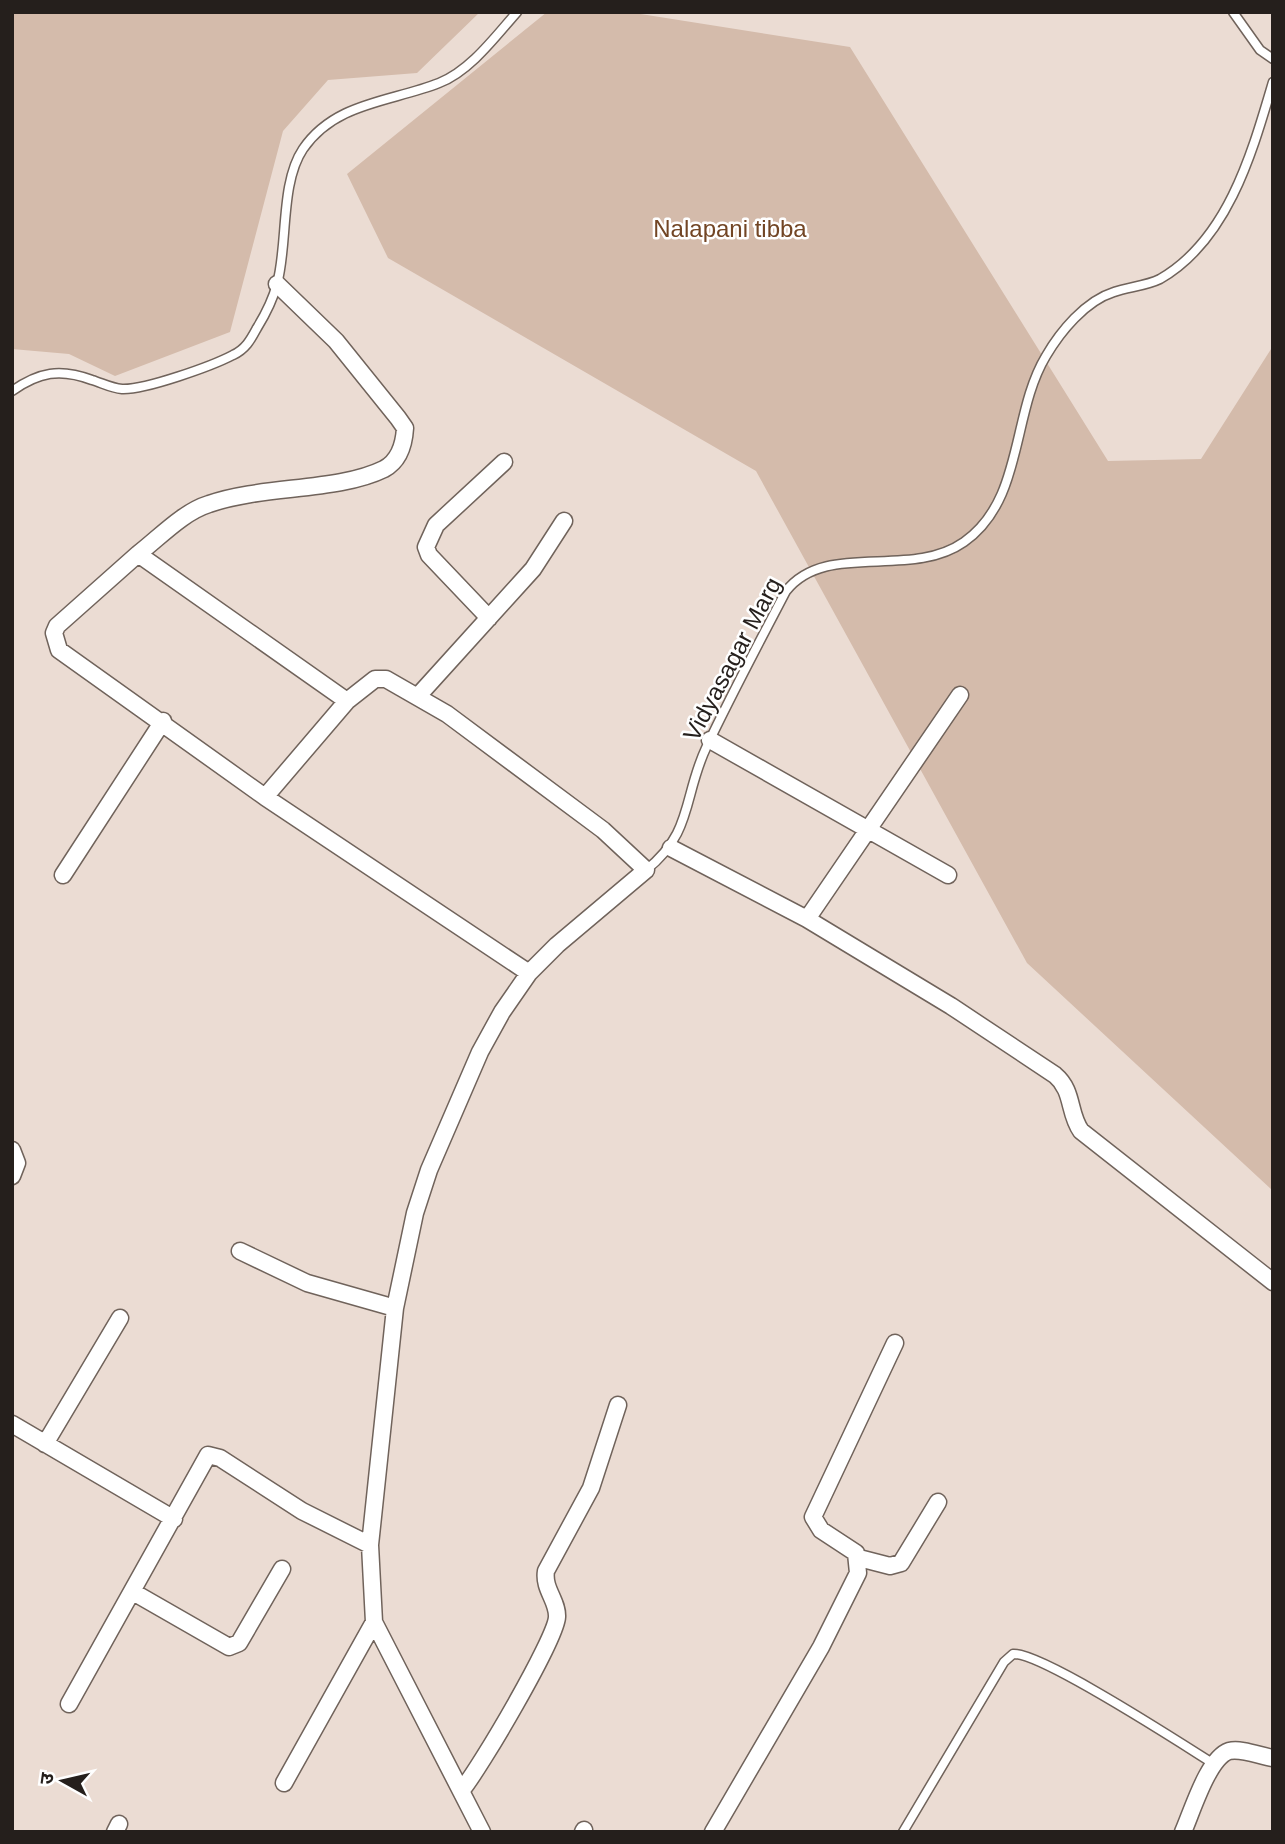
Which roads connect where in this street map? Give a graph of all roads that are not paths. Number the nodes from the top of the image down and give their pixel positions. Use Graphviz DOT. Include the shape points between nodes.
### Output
graph roads {
  1 [pos="517,12"];
  2 [pos="1233,12"];
  3 [pos="1273,59"];
  4 [pos="1273,82"];
  5 [pos="277,284"];
  6 [pos="12,391"];
  7 [pos="504,463"];
  8 [pos="564,521"];
  9 [pos="138,554"];
  10 [pos="489,618"];
  11 [pos="960,695"];
  12 [pos="418,696"];
  13 [pos="347,701"];
  14 [pos="163,721"];
  15 [pos="710,740"];
  16 [pos="265,797"];
  17 [pos="868,829"];
  18 [pos="671,848"];
  19 [pos="646,870"];
  20 [pos="63,875"];
  21 [pos="948,875"];
  22 [pos="807,919"];
  23 [pos="529,973"];
  24 [pos="12,1150"];
  25 [pos="12,1176"];
  26 [pos="240,1251"];
  27 [pos="1273,1282"];
  28 [pos="395,1308"];
  29 [pos="120,1318"];
  30 [pos="895,1343"];
  31 [pos="618,1405"];
  32 [pos="12,1424"];
  33 [pos="45,1444"];
  34 [pos="938,1502"];
  35 [pos="174,1519"];
  36 [pos="370,1545"];
  37 [pos="859,1558"];
  38 [pos="282,1569"];
  39 [pos="133,1592"];
  40 [pos="374,1622"];
  41 [pos="69,1704"];
  42 [pos="1273,1758"];
  43 [pos="1214,1763"];
  44 [pos="284,1783"];
  45 [pos="461,1791"];
  46 [pos="482,1832"];
  47 [pos="713,1832"];
  48 [pos="903,1832"];
  49 [pos="1183,1832"];
  1 -- 5 [label="lane" via="493,40 440,83 345,113 307,144 292,177"];
  2 -- 3 [label="lane"];
  4 -- 15 [label="lane, Vidyasagar Marg" via="1243,172 1198,250 1156,281 1098,300 1054,343 1033,384 1008,480 982,525 966,541 935,556 820,566 797,578 786,591"];
  5 -- 6 [label="lane" via="248,344 223,360 133,388 120,389 52,372"];
  5 -- 9 [label="street" via="336,341 398,418 405,428 402,448 385,468 360,477 248,492 205,505"];
  7 -- 10 [label="street" via="436,525 426,547"];
  8 -- 10 [label="street" via="533,569"];
  9 -- 13 [label="street"];
  9 -- 14 [label="street" via="57,626 53,638 59,650"];
  10 -- 12 [label="street"];
  11 -- 17 [label="street"];
  12 -- 13 [label="street" via="393,681 375,679"];
  12 -- 19 [label="street" via="603,830"];
  13 -- 16 [label="street"];
  14 -- 16 [label="street"];
  14 -- 20 [label="street"];
  15 -- 17 [label="street"];
  15 -- 18 [label="lane, Vidyasagar Marg"];
  16 -- 23 [label="street"];
  17 -- 21 [label="street"];
  17 -- 22 [label="street"];
  18 -- 19 [label="lane, Vidyasagar Marg"];
  18 -- 22 [label="street"];
  19 -- 23 [label="street" via="577,926"];
  22 -- 27 [label="street" via="1055,1075 1068,1089 1082,1131"];
  23 -- 28 [label="street" via="481,1052 429,1170"];
  24 -- 25 [label="street" via="17,1163"];
  26 -- 28 [label="street" via="307,1283"];
  28 -- 36 [label="street"];
  29 -- 33 [label="street"];
  30 -- 37 [label="street" via="813,1517 821,1530"];
  31 -- 45 [label="street" via="591,1488 546,1571 545,1586 558,1616 555,1626"];
  32 -- 33 [label="street"];
  33 -- 35 [label="street"];
  34 -- 37 [label="street" via="901,1563 890,1566"];
  35 -- 36 [label="street" via="208,1455"];
  35 -- 39 [label="street"];
  36 -- 40 [label="street"];
  37 -- 47 [label="street" via="858,1573 821,1647"];
  38 -- 39 [label="street" via="239,1643 229,1647"];
  39 -- 41 [label="street"];
  40 -- 44 [label="street"];
  40 -- 45 [label="street"];
  42 -- 43 [label="street" via="1230,1751"];
  43 -- 48 [label="lane" via="1056,1670 1013,1654"];
  43 -- 49 [label="street"];
  45 -- 46 [label="street"];
}
